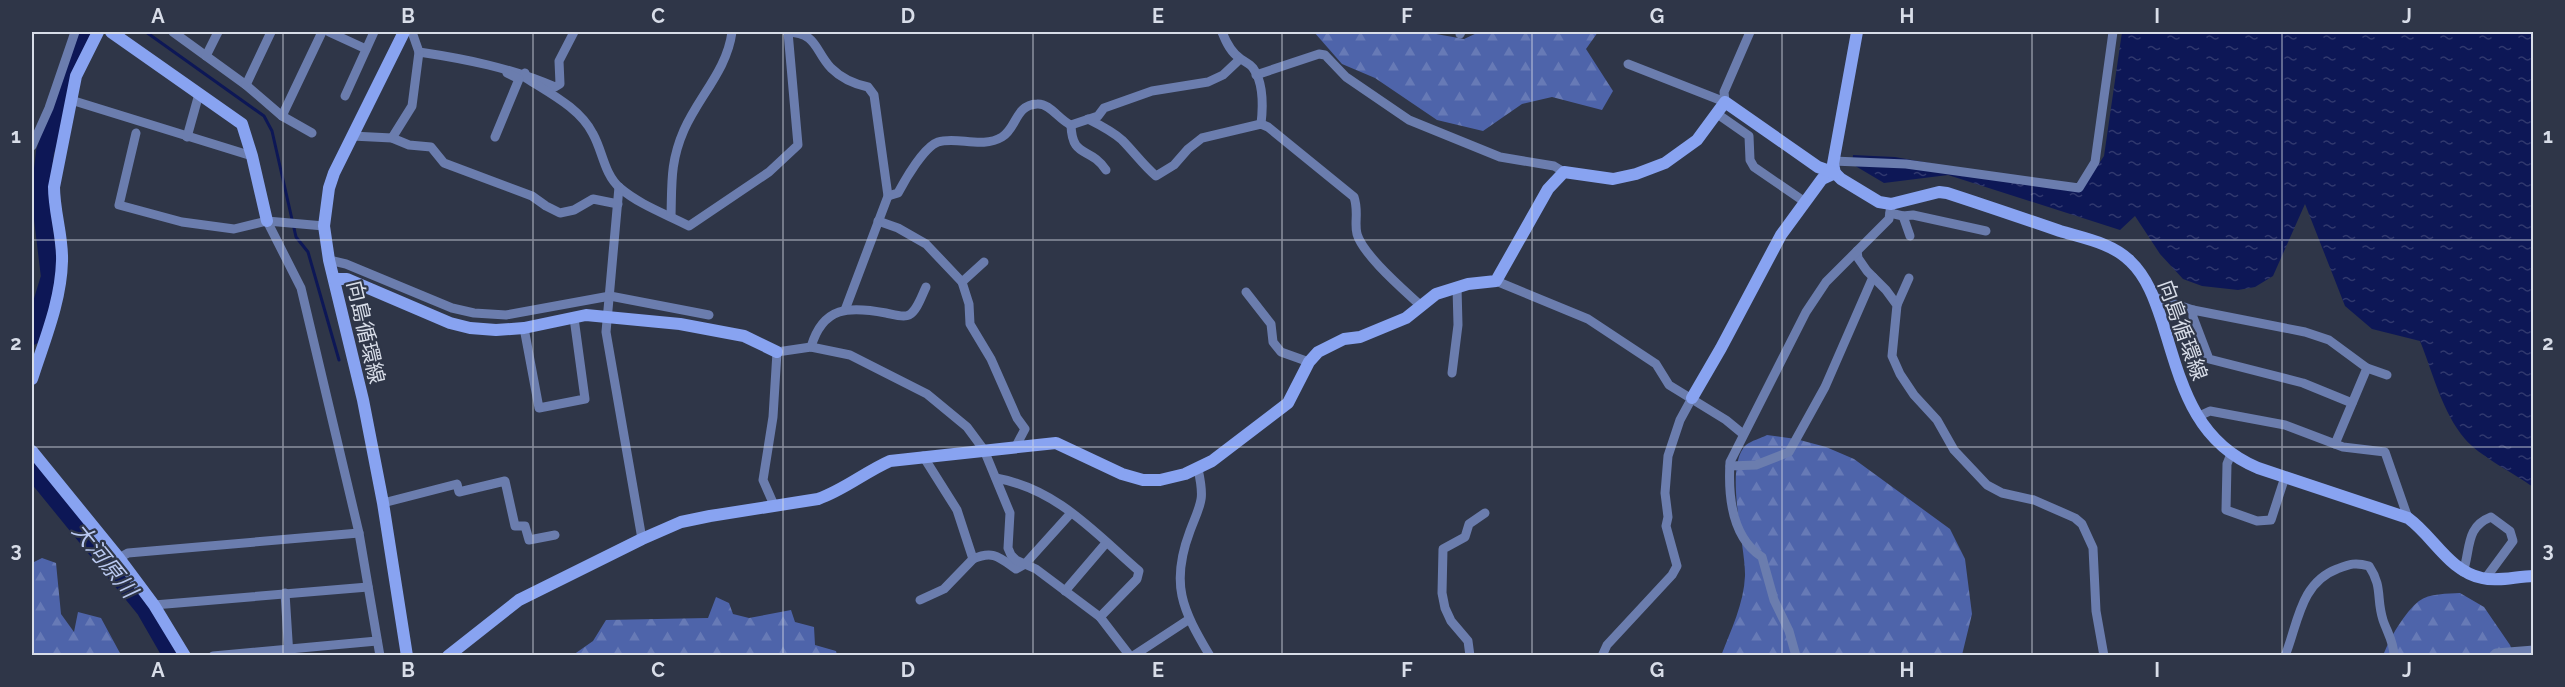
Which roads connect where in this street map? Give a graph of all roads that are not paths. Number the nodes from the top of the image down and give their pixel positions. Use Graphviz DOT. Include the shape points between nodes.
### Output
graph roads {
  1 [pos="75,32"];
  2 [pos="98,32"];
  3 [pos="111,32"];
  4 [pos="173,32"];
  5 [pos="218,32"];
  6 [pos="271,32"];
  7 [pos="322,32"];
  8 [pos="329,32"];
  9 [pos="374,32"];
  10 [pos="404,32"];
  11 [pos="412,32"];
  12 [pos="574,32"];
  13 [pos="732,32"];
  14 [pos="788,32"];
  15 [pos="1222,32"];
  16 [pos="1750,32"];
  17 [pos="1857,32"];
  18 [pos="2113,32"];
  19 [pos="366,49"];
  20 [pos="419,52"];
  21 [pos="206,56"];
  22 [pos="1240,59"];
  23 [pos="1628,64"];
  24 [pos="502,68"];
  25 [pos="61,69"];
  26 [pos="525,74"];
  27 [pos="1256,75"];
  28 [pos="76,76"];
  29 [pos="246,85"];
  30 [pos="199,94"];
  31 [pos="345,96"];
  32 [pos="71,100"];
  33 [pos="1725,102"];
  34 [pos="1716,113"];
  35 [pos="282,116"];
  36 [pos="1088,119"];
  37 [pos="1261,124"];
  38 [pos="1071,125"];
  39 [pos="136,133"];
  40 [pos="312,133"];
  41 [pos="352,136"];
  42 [pos="187,137"];
  43 [pos="495,137"];
  44 [pos="392,138"];
  45 [pos="32,146"];
  46 [pos="252,156"];
  47 [pos="1834,167"];
  48 [pos="1106,170"];
  49 [pos="1564,172"];
  50 [pos="619,187"];
  51 [pos="888,196"];
  52 [pos="1805,202"];
  53 [pos="618,204"];
  54 [pos="1890,209"];
  55 [pos="671,216"];
  56 [pos="1903,216"];
  57 [pos="878,221"];
  58 [pos="273,222"];
  59 [pos="324,226"];
  60 [pos="1986,231"];
  61 [pos="1910,236"];
  62 [pos="1857,251"];
  63 [pos="330,260"];
  64 [pos="984,262"];
  65 [pos="1873,277"];
  66 [pos="1909,278"];
  67 [pos="334,279"];
  68 [pos="1496,281"];
  69 [pos="962,282"];
  70 [pos="926,287"];
  71 [pos="1457,287"];
  72 [pos="1245,292"];
  73 [pos="610,296"];
  74 [pos="2154,297"];
  75 [pos="1420,305"];
  76 [pos="1896,305"];
  77 [pos="845,310"];
  78 [pos="2193,310"];
  79 [pos="709,315"];
  80 [pos="607,317"];
  81 [pos="574,318"];
  82 [pos="524,328"];
  83 [pos="811,347"];
  84 [pos="777,352"];
  85 [pos="1309,362"];
  86 [pos="2367,368"];
  87 [pos="1452,373"];
  88 [pos="2387,375"];
  89 [pos="32,379"];
  90 [pos="1692,398"];
  91 [pos="2352,403"];
  92 [pos="2197,417"];
  93 [pos="1743,434"];
  94 [pos="2334,444"];
  95 [pos="1016,446"];
  96 [pos="984,450"];
  97 [pos="32,451"];
  98 [pos="2231,454"];
  99 [pos="923,456"];
  100 [pos="1730,466"];
  101 [pos="1198,470"];
  102 [pos="2285,477"];
  103 [pos="996,478"];
  104 [pos="383,503"];
  105 [pos="774,505"];
  106 [pos="1071,513"];
  107 [pos="1485,513"];
  108 [pos="2408,518"];
  109 [pos="359,533"];
  110 [pos="555,535"];
  111 [pos="642,539"];
  112 [pos="1106,543"];
  113 [pos="119,558"];
  114 [pos="973,559"];
  115 [pos="1025,564"];
  116 [pos="2463,572"];
  117 [pos="2534,576"];
  118 [pos="2485,579"];
  119 [pos="368,587"];
  120 [pos="1065,591"];
  121 [pos="285,593"];
  122 [pos="920,600"];
  123 [pos="154,605"];
  124 [pos="1100,617"];
  125 [pos="1188,620"];
  126 [pos="377,641"];
  127 [pos="2534,650"];
  128 [pos="288,652"];
  129 [pos="185,656"];
  130 [pos="213,656"];
  131 [pos="380,656"];
  132 [pos="407,656"];
  133 [pos="448,656"];
  134 [pos="1132,656"];
  135 [pos="1210,656"];
  136 [pos="1470,656"];
  137 [pos="1602,656"];
  138 [pos="1796,656"];
  139 [pos="2104,656"];
  140 [pos="2284,656"];
  141 [pos="2394,656"];
  142 [pos="2493,656"];
  1 -- 25 [label="street"];
  2 -- 28 [label="street"];
  3 -- 30 [label="street"];
  4 -- 21 [label="street"];
  5 -- 21 [label="street"];
  6 -- 29 [label="street"];
  7 -- 35 [label="street"];
  8 -- 19 [label="street"];
  9 -- 19 [label="street"];
  10 -- 41 [label="street, 向島循環線"];
  11 -- 20 [label="street"];
  12 -- 26 [label="street" via="559,61 560,84 555,87"];
  13 -- 55 [label="street" via="724,64 684,130 672,166"];
  14 -- 51 [label="street" via="809,37 830,67 874,94"];
  14 -- 55 [label="street" via="798,145 769,172 689,226"];
  15 -- 22 [label="street"];
  16 -- 33 [label="street" via="1724,92"];
  17 -- 47 [label="street"];
  18 -- 47 [label="street" via="2095,162 2079,188 1906,164"];
  19 -- 31 [label="street"];
  20 -- 24 [label="street"];
  20 -- 44 [label="street" via="412,106"];
  21 -- 29 [label="street"];
  22 -- 27 [label="street" via="1252,66"];
  22 -- 36 [label="street" via="1223,75 1208,82 1152,92 1104,108 1098,116"];
  23 -- 33 [label="street"];
  24 -- 26 [label="street"];
  24 -- 43 [label="street" via="519,79"];
  25 -- 28 [label="street"];
  25 -- 45 [label="street"];
  26 -- 50 [label="street" via="566,103 593,133 608,172"];
  27 -- 37 [label="street" via="1263,100"];
  27 -- 49 [label="street" via="1325,55 1346,77 1409,120 1500,157 1554,166"];
  28 -- 32 [label="street"];
  29 -- 35 [label="street"];
  30 -- 42 [label="street"];
  30 -- 46 [label="street" via="242,124"];
  32 -- 42 [label="street"];
  32 -- 89 [label="street" via="54,187 63,259 59,293"];
  33 -- 34 [label="street"];
  33 -- 47 [label="street" via="1818,167"];
  34 -- 49 [label="street" via="1697,140 1665,163 1613,179"];
  34 -- 52 [label="street" via="1749,136 1754,167"];
  35 -- 40 [label="street"];
  36 -- 37 [label="street" via="1122,140 1156,176 1203,138"];
  36 -- 38 [label="street"];
  37 -- 75 [label="street" via="1354,197 1358,208 1357,234 1376,264"];
  38 -- 48 [label="street" via="1075,147 1099,159"];
  38 -- 51 [label="street" via="1046,105 1036,103 1022,109 1003,136 986,142 938,142 898,192"];
  39 -- 58 [label="street" via="119,205 182,222 234,229"];
  41 -- 44 [label="street"];
  41 -- 59 [label="street, 向島循環線" via="329,188"];
  42 -- 46 [label="street"];
  44 -- 53 [label="street" via="410,146 431,147 444,163 532,196 560,213 593,199"];
  46 -- 58 [label="street"];
  47 -- 52 [label="street"];
  47 -- 54 [label="street" via="1840,179"];
  49 -- 68 [label="street" via="1548,189"];
  50 -- 53 [label="street"];
  50 -- 55 [label="street"];
  51 -- 57 [label="street"];
  52 -- 90 [label="street" via="1781,235"];
  53 -- 73 [label="street"];
  54 -- 56 [label="street"];
  54 -- 62 [label="street" via="1889,219"];
  54 -- 74 [label="street, 向島循環線" via="1939,192 1947,193 2114,249 2139,270"];
  56 -- 60 [label="street" via="1912,214"];
  56 -- 61 [label="street"];
  57 -- 69 [label="street" via="926,244"];
  57 -- 77 [label="street"];
  58 -- 59 [label="street"];
  58 -- 109 [label="street" via="301,288"];
  59 -- 63 [label="street, 向島循環線"];
  62 -- 65 [label="street"];
  62 -- 93 [label="street" via="1826,282 1806,312"];
  63 -- 67 [label="street, 向島循環線"];
  63 -- 73 [label="street" via="474,313 506,315"];
  64 -- 69 [label="street"];
  65 -- 76 [label="street"];
  65 -- 100 [label="street" via="1825,387 1789,452 1756,465"];
  66 -- 76 [label="street"];
  67 -- 82 [label="street" via="347,279 450,323 496,330"];
  67 -- 104 [label="street, 向島循環線"];
  68 -- 71 [label="street"];
  68 -- 90 [label="street" via="1588,319 1656,363 1669,385"];
  69 -- 95 [label="street" via="970,324 1025,429"];
  70 -- 77 [label="street" via="912,314 905,317"];
  71 -- 75 [label="street"];
  71 -- 87 [label="street" via="1458,325"];
  72 -- 85 [label="street" via="1271,324 1273,342 1281,352"];
  73 -- 79 [label="street"];
  73 -- 80 [label="street"];
  74 -- 78 [label="street"];
  74 -- 92 [label="street, 向島循環線" via="2187,399"];
  75 -- 85 [label="street" via="1406,318 1360,337 1344,339 1318,352"];
  76 -- 139 [label="street" via="1892,356 1900,374 1937,420 1954,450 1987,485 2002,493 2034,500 2082,524 2093,548"];
  77 -- 83 [label="street" via="824,318"];
  78 -- 86 [label="street" via="2305,332 2329,340"];
  78 -- 91 [label="street" via="2209,359 2302,383"];
  80 -- 81 [label="street"];
  80 -- 84 [label="street" via="680,324 744,336"];
  80 -- 111 [label="street" via="606,332"];
  81 -- 82 [label="street"];
  81 -- 82 [label="street" via="585,399 539,408"];
  83 -- 84 [label="street"];
  83 -- 96 [label="street" via="850,355 927,394 967,427"];
  84 -- 105 [label="street" via="773,417 763,480"];
  85 -- 101 [label="street" via="1288,403"];
  86 -- 88 [label="street"];
  86 -- 91 [label="street"];
  90 -- 93 [label="street"];
  90 -- 137 [label="street" via="1668,456 1666,526 1677,566 1607,645"];
  91 -- 94 [label="street"];
  92 -- 94 [label="street" via="2210,411 2274,423"];
  92 -- 98 [label="street, 向島循環線"];
  93 -- 100 [label="street"];
  94 -- 108 [label="street" via="2385,452"];
  95 -- 96 [label="street"];
  95 -- 101 [label="street" via="1056,443 1143,480 1160,480"];
  96 -- 99 [label="street"];
  96 -- 103 [label="street"];
  97 -- 113 [label="street"];
  98 -- 102 [label="street, 向島循環線"];
  98 -- 102 [label="street" via="2227,464 2226,510 2257,521 2271,520"];
  99 -- 105 [label="street" via="890,461 818,499"];
  99 -- 114 [label="street" via="957,510"];
  100 -- 138 [label="street" via="1735,522 1741,535 1762,557"];
  101 -- 125 [label="street" via="1203,492 1201,508 1190,530 1179,582"];
  102 -- 108 [label="street, 向島循環線"];
  103 -- 106 [label="street" via="1018,482 1055,499"];
  103 -- 115 [label="street" via="1010,513 1008,548 1016,560"];
  104 -- 110 [label="street" via="457,484 459,492 506,481 515,526 525,525 529,540"];
  104 -- 132 [label="street, 向島循環線"];
  105 -- 111 [label="street" via="681,522"];
  106 -- 112 [label="street"];
  106 -- 115 [label="street"];
  107 -- 136 [label="street" via="1469,524 1465,537 1443,549 1445,608 1468,641"];
  108 -- 116 [label="street, 向島循環線"];
  109 -- 113 [label="street" via="128,552"];
  109 -- 119 [label="street"];
  111 -- 133 [label="street" via="519,600"];
  112 -- 120 [label="street"];
  112 -- 124 [label="street" via="1139,571 1137,579"];
  113 -- 123 [label="street"];
  114 -- 115 [label="street" via="986,553 1016,569"];
  114 -- 122 [label="street" via="944,589"];
  115 -- 120 [label="street"];
  116 -- 118 [label="street, 向島循環線"];
  116 -- 118 [label="street" via="2471,533 2479,522 2491,517 2510,531 2513,541"];
  117 -- 118 [label="street, 向島循環線"];
  119 -- 121 [label="street"];
  119 -- 126 [label="street"];
  120 -- 124 [label="street"];
  121 -- 123 [label="street"];
  121 -- 128 [label="street"];
  123 -- 129 [label="street"];
  124 -- 134 [label="street"];
  125 -- 134 [label="street"];
  125 -- 135 [label="street"];
  126 -- 128 [label="street"];
  126 -- 131 [label="street"];
  127 -- 142 [label="street"];
  128 -- 130 [label="street"];
  140 -- 141 [label="street" via="2315,582 2354,562 2369,566 2378,580 2382,618"];
}
